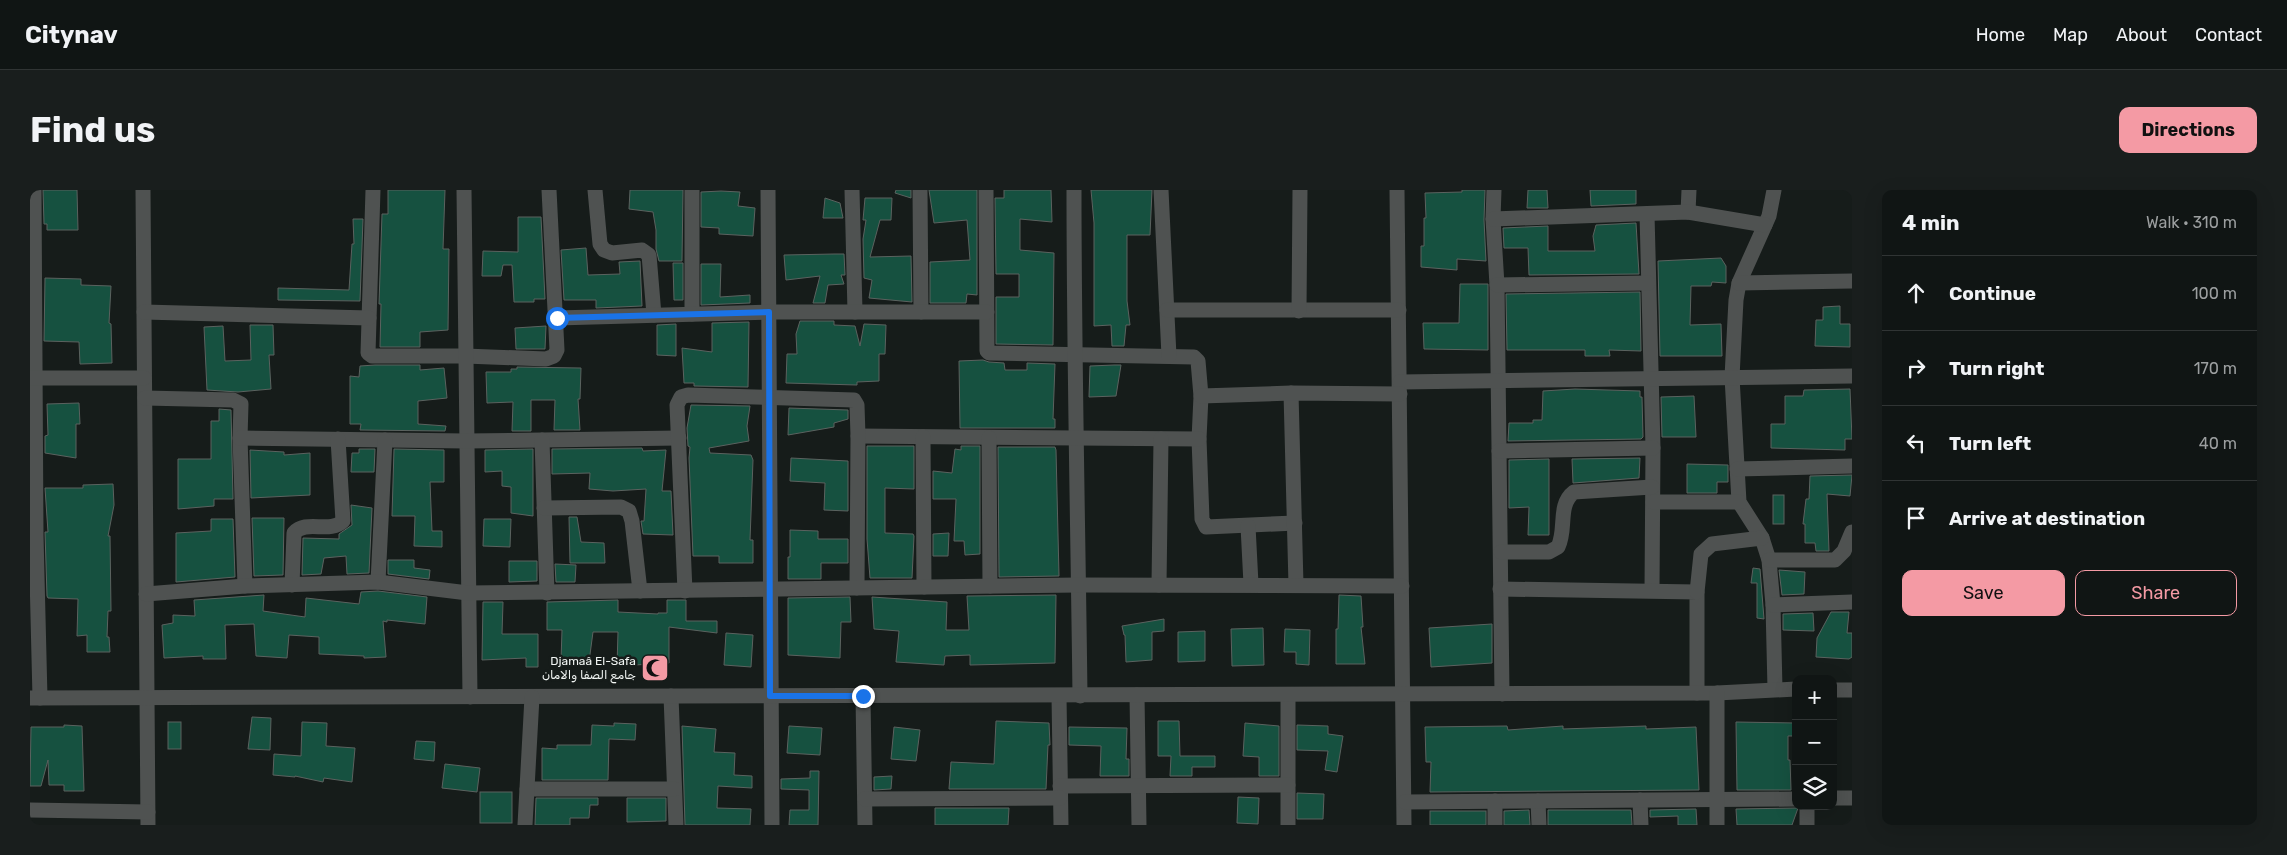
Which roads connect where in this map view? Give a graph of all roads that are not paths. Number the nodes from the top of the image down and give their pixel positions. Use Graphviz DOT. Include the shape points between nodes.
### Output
graph roads {
  1 [pos="34,190"];
  2 [pos="143,190"];
  3 [pos="373,190"];
  4 [pos="464,190"];
  5 [pos="549,190"];
  6 [pos="595,190"];
  7 [pos="692,190"];
  8 [pos="768,190"];
  9 [pos="852,190"];
  10 [pos="920,190"];
  11 [pos="986,190"];
  12 [pos="1074,190"];
  13 [pos="1161,190"];
  14 [pos="1300,190"];
  15 [pos="1397,190"];
  16 [pos="1494,190"];
  17 [pos="1689,190"];
  18 [pos="1774,190"];
  19 [pos="1688,212"];
  20 [pos="1647,214"];
  21 [pos="1493,219"];
  22 [pos="1765,225"];
  23 [pos="32,227"];
  24 [pos="1852,281"];
  25 [pos="1648,283"];
  26 [pos="1739,283"];
  27 [pos="1497,285"];
  28 [pos="32,293"];
  29 [pos="1167,310"];
  30 [pos="1399,310"];
  31 [pos="1299,311"];
  32 [pos="144,312"];
  33 [pos="769,312"];
  34 [pos="855,312"];
  35 [pos="921,312"];
  36 [pos="987,312"];
  37 [pos="692,314"];
  38 [pos="654,315"];
  39 [pos="369,318"];
  40 [pos="557,318"];
  41 [pos="1074,354"];
  42 [pos="465,356"];
  43 [pos="1169,356"];
  44 [pos="1852,376"];
  45 [pos="1732,377"];
  46 [pos="33,378"];
  47 [pos="144,378"];
  48 [pos="1650,378"];
  49 [pos="1498,380"];
  50 [pos="1400,388"];
  51 [pos="1291,393"];
  52 [pos="1201,396"];
  53 [pos="145,398"];
  54 [pos="770,398"];
  55 [pos="858,436"];
  56 [pos="923,437"];
  57 [pos="240,438"];
  58 [pos="679,438"];
  59 [pos="989,438"];
  60 [pos="1078,438"];
  61 [pos="1161,439"];
  62 [pos="1199,439"];
  63 [pos="338,440"];
  64 [pos="385,440"];
  65 [pos="542,440"];
  66 [pos="466,442"];
  67 [pos="1653,448"];
  68 [pos="1500,451"];
  69 [pos="33,464"];
  70 [pos="1852,466"];
  71 [pos="1737,470"];
  72 [pos="1653,495"];
  73 [pos="1739,502"];
  74 [pos="544,508"];
  75 [pos="33,510"];
  76 [pos="1294,523"];
  77 [pos="1248,526"];
  78 [pos="1852,532"];
  79 [pos="1762,538"];
  80 [pos="1501,552"];
  81 [pos="1769,560"];
  82 [pos="378,582"];
  83 [pos="1251,584"];
  84 [pos="292,585"];
  85 [pos="1079,585"];
  86 [pos="1158,585"];
  87 [pos="1296,585"];
  88 [pos="245,586"];
  89 [pos="990,586"];
  90 [pos="1402,586"];
  91 [pos="924,587"];
  92 [pos="857,588"];
  93 [pos="769,589"];
  94 [pos="1500,589"];
  95 [pos="685,590"];
  96 [pos="1652,590"];
  97 [pos="640,591"];
  98 [pos="1697,592"];
  99 [pos="468,593"];
  100 [pos="547,593"];
  101 [pos="146,594"];
  102 [pos="34,599"];
  103 [pos="1852,602"];
  104 [pos="1774,605"];
  105 [pos="1775,689"];
  106 [pos="1792,689"];
  107 [pos="1837,690"];
  108 [pos="1852,690"];
  109 [pos="1697,693"];
  110 [pos="1718,693"];
  111 [pos="1502,694"];
  112 [pos="1137,695"];
  113 [pos="1288,695"];
  114 [pos="1403,695"];
  115 [pos="671,696"];
  116 [pos="770,696"];
  117 [pos="863,696"];
  118 [pos="1059,696"];
  119 [pos="1080,696"];
  120 [pos="470,697"];
  121 [pos="532,697"];
  122 [pos="35,698"];
  123 [pos="147,698"];
  124 [pos="1288,784"];
  125 [pos="1138,785"];
  126 [pos="527,789"];
  127 [pos="674,789"];
  128 [pos="1060,792"];
  129 [pos="1792,798"];
  130 [pos="1837,798"];
  131 [pos="1852,798"];
  132 [pos="865,799"];
  133 [pos="1640,800"];
  134 [pos="1717,800"];
  135 [pos="1495,801"];
  136 [pos="1538,801"];
  137 [pos="1405,802"];
  138 [pos="30,810"];
  139 [pos="1807,810"];
  140 [pos="54,818"];
  141 [pos="148,818"];
  142 [pos="525,825"];
  143 [pos="676,825"];
  144 [pos="772,825"];
  145 [pos="865,825"];
  146 [pos="1061,825"];
  147 [pos="1139,825"];
  148 [pos="1288,825"];
  149 [pos="1404,825"];
  150 [pos="1495,825"];
  151 [pos="1539,825"];
  152 [pos="1640,825"];
  153 [pos="1717,825"];
  154 [pos="1807,825"];
  1 -- 23 [label="street"];
  2 -- 32 [label="street"];
  3 -- 39 [label="street"];
  4 -- 42 [label="street"];
  5 -- 40 [label="street"];
  6 -- 38 [label="street" via="600,244 604,250 612,253 642,250 649,256"];
  7 -- 37 [label="street"];
  8 -- 33 [label="street"];
  9 -- 34 [label="street"];
  10 -- 35 [label="street"];
  11 -- 36 [label="street"];
  12 -- 41 [label="street"];
  13 -- 29 [label="street"];
  14 -- 31 [label="street"];
  15 -- 30 [label="street"];
  16 -- 21 [label="street"];
  17 -- 19 [label="street"];
  18 -- 22 [label="street"];
  19 -- 20 [label="street"];
  19 -- 22 [label="street"];
  20 -- 21 [label="street"];
  20 -- 25 [label="street"];
  21 -- 27 [label="street"];
  22 -- 26 [label="street"];
  23 -- 28 [label="street"];
  24 -- 26 [label="street"];
  25 -- 27 [label="street"];
  25 -- 48 [label="street"];
  26 -- 45 [label="street"];
  27 -- 49 [label="street"];
  28 -- 46 [label="street"];
  29 -- 31 [label="street"];
  29 -- 43 [label="street"];
  30 -- 31 [label="street"];
  30 -- 50 [label="street"];
  32 -- 39 [label="street"];
  32 -- 47 [label="street"];
  33 -- 34 [label="street"];
  33 -- 37 [label="street"];
  33 -- 54 [label="street"];
  34 -- 35 [label="street"];
  35 -- 36 [label="street"];
  36 -- 41 [label="street" via="989,353"];
  37 -- 38 [label="street"];
  38 -- 40 [label="street"];
  39 -- 42 [label="street" via="368,353 372,356"];
  40 -- 42 [label="street" via="557,350 554,356 546,359"];
  41 -- 43 [label="street"];
  41 -- 60 [label="street"];
  42 -- 66 [label="street"];
  43 -- 52 [label="street" via="1194,357 1198,361"];
  44 -- 45 [label="street"];
  45 -- 48 [label="street"];
  45 -- 71 [label="street"];
  46 -- 47 [label="street"];
  46 -- 69 [label="street"];
  47 -- 53 [label="street"];
  48 -- 49 [label="street"];
  48 -- 67 [label="street"];
  49 -- 50 [label="street"];
  49 -- 68 [label="street"];
  50 -- 51 [label="street"];
  50 -- 90 [label="street"];
  51 -- 52 [label="street"];
  51 -- 76 [label="street"];
  52 -- 62 [label="street"];
  53 -- 57 [label="street" via="238,401 241,404"];
  53 -- 101 [label="street"];
  54 -- 55 [label="street" via="854,400"];
  54 -- 58 [label="street" via="688,395 678,405"];
  54 -- 93 [label="street"];
  55 -- 56 [label="street"];
  55 -- 92 [label="street"];
  56 -- 59 [label="street"];
  56 -- 91 [label="street"];
  57 -- 63 [label="street"];
  57 -- 88 [label="street"];
  58 -- 65 [label="street"];
  58 -- 95 [label="street"];
  59 -- 60 [label="street"];
  59 -- 89 [label="street"];
  60 -- 61 [label="street"];
  60 -- 85 [label="street"];
  61 -- 62 [label="street"];
  61 -- 86 [label="street"];
  62 -- 77 [label="street" via="1202,519 1206,527"];
  63 -- 64 [label="street"];
  63 -- 84 [label="street" via="343,521 338,526 301,527 294,533"];
  64 -- 66 [label="street"];
  64 -- 82 [label="street"];
  65 -- 66 [label="street"];
  65 -- 74 [label="street"];
  66 -- 99 [label="street"];
  67 -- 68 [label="street"];
  67 -- 72 [label="street"];
  68 -- 80 [label="street"];
  69 -- 75 [label="street"];
  70 -- 71 [label="street"];
  71 -- 73 [label="street"];
  72 -- 73 [label="street"];
  72 -- 80 [label="street" via="1574,492 1567,497 1564,532 1558,547 1549,552"];
  72 -- 96 [label="street"];
  73 -- 79 [label="street"];
  74 -- 97 [label="street" via="622,507 629,511"];
  74 -- 100 [label="street"];
  75 -- 102 [label="street"];
  76 -- 77 [label="street"];
  76 -- 87 [label="street"];
  77 -- 83 [label="street"];
  78 -- 81 [label="street" via="1844,551 1835,560"];
  79 -- 81 [label="street"];
  79 -- 98 [label="street" via="1712,544 1701,554"];
  80 -- 94 [label="street"];
  81 -- 104 [label="street"];
  82 -- 84 [label="street"];
  82 -- 99 [label="street"];
  83 -- 86 [label="street"];
  83 -- 87 [label="street"];
  84 -- 88 [label="street"];
  85 -- 86 [label="street"];
  85 -- 89 [label="street"];
  85 -- 119 [label="street"];
  87 -- 90 [label="street"];
  88 -- 101 [label="street"];
  89 -- 91 [label="street"];
  90 -- 114 [label="street"];
  91 -- 92 [label="street"];
  92 -- 93 [label="street"];
  93 -- 95 [label="street"];
  93 -- 116 [label="street"];
  94 -- 96 [label="street"];
  94 -- 111 [label="street"];
  95 -- 97 [label="street"];
  96 -- 98 [label="street"];
  97 -- 100 [label="street"];
  98 -- 109 [label="street"];
  99 -- 100 [label="street"];
  99 -- 120 [label="street"];
  101 -- 123 [label="street"];
  102 -- 122 [label="street"];
  103 -- 104 [label="street"];
  104 -- 105 [label="street"];
  105 -- 106 [label="street"];
  105 -- 110 [label="street"];
  107 -- 108 [label="street"];
  109 -- 110 [label="street"];
  109 -- 111 [label="street"];
  110 -- 134 [label="street"];
  111 -- 114 [label="street"];
  112 -- 113 [label="street"];
  112 -- 119 [label="street"];
  112 -- 125 [label="street"];
  113 -- 114 [label="street"];
  113 -- 124 [label="street"];
  114 -- 137 [label="street"];
  115 -- 116 [label="street"];
  115 -- 121 [label="street"];
  115 -- 127 [label="street"];
  116 -- 117 [label="street"];
  116 -- 144 [label="street"];
  117 -- 118 [label="street"];
  117 -- 132 [label="street"];
  118 -- 119 [label="street"];
  118 -- 128 [label="street"];
  120 -- 121 [label="street"];
  120 -- 123 [label="street"];
  121 -- 126 [label="street"];
  122 -- 123 [label="street"];
  123 -- 141 [label="street"];
  124 -- 125 [label="street"];
  124 -- 148 [label="street"];
  125 -- 128 [label="street"];
  125 -- 147 [label="street"];
  126 -- 127 [label="street"];
  126 -- 142 [label="street"];
  127 -- 143 [label="street"];
  128 -- 132 [label="street"];
  128 -- 146 [label="street"];
  129 -- 134 [label="street"];
  130 -- 131 [label="street"];
  132 -- 145 [label="street"];
  133 -- 134 [label="street"];
  133 -- 136 [label="street"];
  133 -- 152 [label="street"];
  134 -- 153 [label="street"];
  135 -- 136 [label="street"];
  135 -- 137 [label="street"];
  135 -- 150 [label="street"];
  136 -- 151 [label="street"];
  137 -- 149 [label="street"];
  138 -- 140 [label="street"];
  139 -- 154 [label="street"];
  140 -- 141 [label="street"];
}
